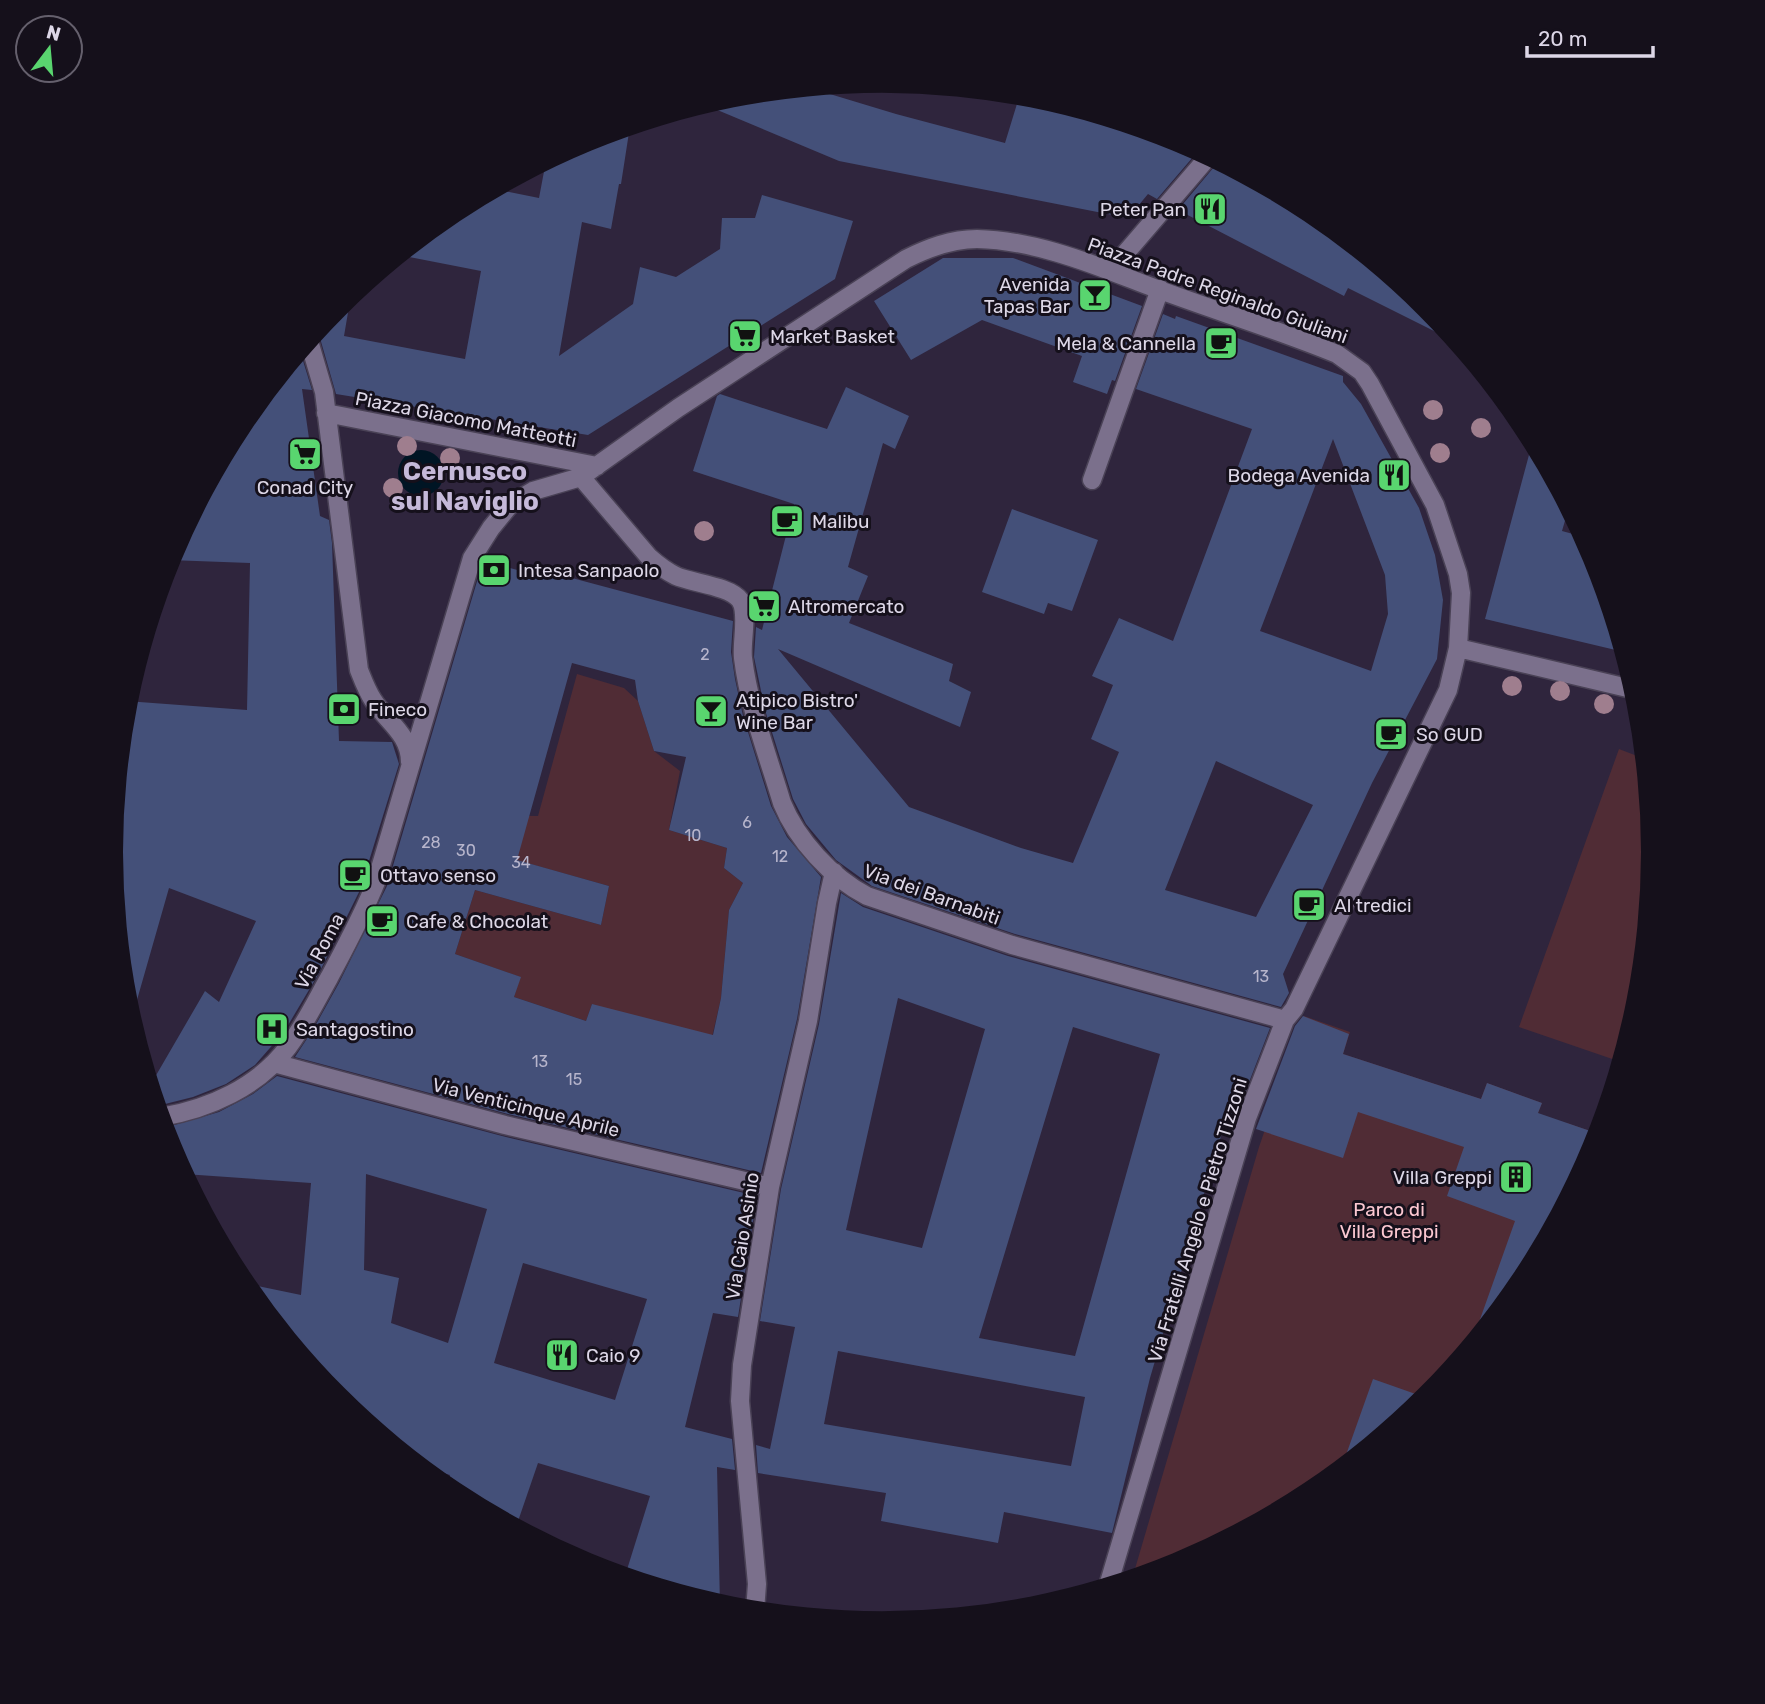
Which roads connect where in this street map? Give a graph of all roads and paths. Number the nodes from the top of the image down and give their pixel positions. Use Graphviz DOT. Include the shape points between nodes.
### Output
graph roads {
  1 [pos="1202,164"];
  2 [pos="1111,270"];
  3 [pos="1160,289"];
  4 [pos="312,351"];
  5 [pos="678,408"];
  6 [pos="326,413"];
  7 [pos="597,466"];
  8 [pos="581,477"];
  9 [pos="1092,480"];
  10 [pos="743,620"];
  11 [pos="1458,648"];
  12 [pos="1623,687"];
  13 [pos="410,769"];
  14 [pos="834,872"];
  15 [pos="1286,1020"];
  16 [pos="274,1063"];
  17 [pos="171,1114"];
  18 [pos="769,1187"];
  19 [pos="1111,1576"];
  20 [pos="756,1601"];
  1 -- 2 [label="street"];
  2 -- 3 [label="street, Piazza Padre Reginaldo Giuliani"];
  2 -- 5 [label="street, Piazza Padre Reginaldo Giuliani" via="1012,242 957,240 923,250"];
  3 -- 9 [label="street"];
  3 -- 11 [label="street, Piazza Padre Reginaldo Giuliani" via="1321,348 1362,372 1435,505 1458,573"];
  4 -- 6 [label="street, Piazza Giacomo Matteotti"];
  5 -- 7 [label="street, Piazza Giacomo Matteotti"];
  6 -- 7 [label="street, Piazza Giacomo Matteotti"];
  6 -- 13 [label="street, Piazza Giacomo Matteotti" via="359,670 374,702 407,744"];
  7 -- 8 [label="street, Piazza Giacomo Matteotti"];
  8 -- 10 [label="street, Piazza Giacomo Matteotti" via="649,558 677,576 740,599"];
  8 -- 13 [label="street, Piazza Giacomo Matteotti" via="533,491 509,506 479,547"];
  10 -- 14 [label="street, Via dei Barnabiti" via="742,650 749,690 786,814"];
  11 -- 12 [label="street"];
  11 -- 15 [label="street, Via Fratelli Angelo e Pietro Tizzoni" via="1448,690"];
  13 -- 16 [label="street, Via Roma" via="367,904 304,1023"];
  14 -- 15 [label="street, Via dei Barnabiti" via="850,888 867,896 1012,945"];
  14 -- 18 [label="street, Via Caio Asinio" via="808,1021"];
  15 -- 19 [label="street, Via Fratelli Angelo e Pietro Tizzoni" via="1247,1118"];
  16 -- 17 [label="street, Via Roma" via="241,1090"];
  16 -- 18 [label="street, Via Venticinque Aprile" via="505,1125"];
  18 -- 20 [label="street, Via Caio Asinio" via="740,1401"];
}
